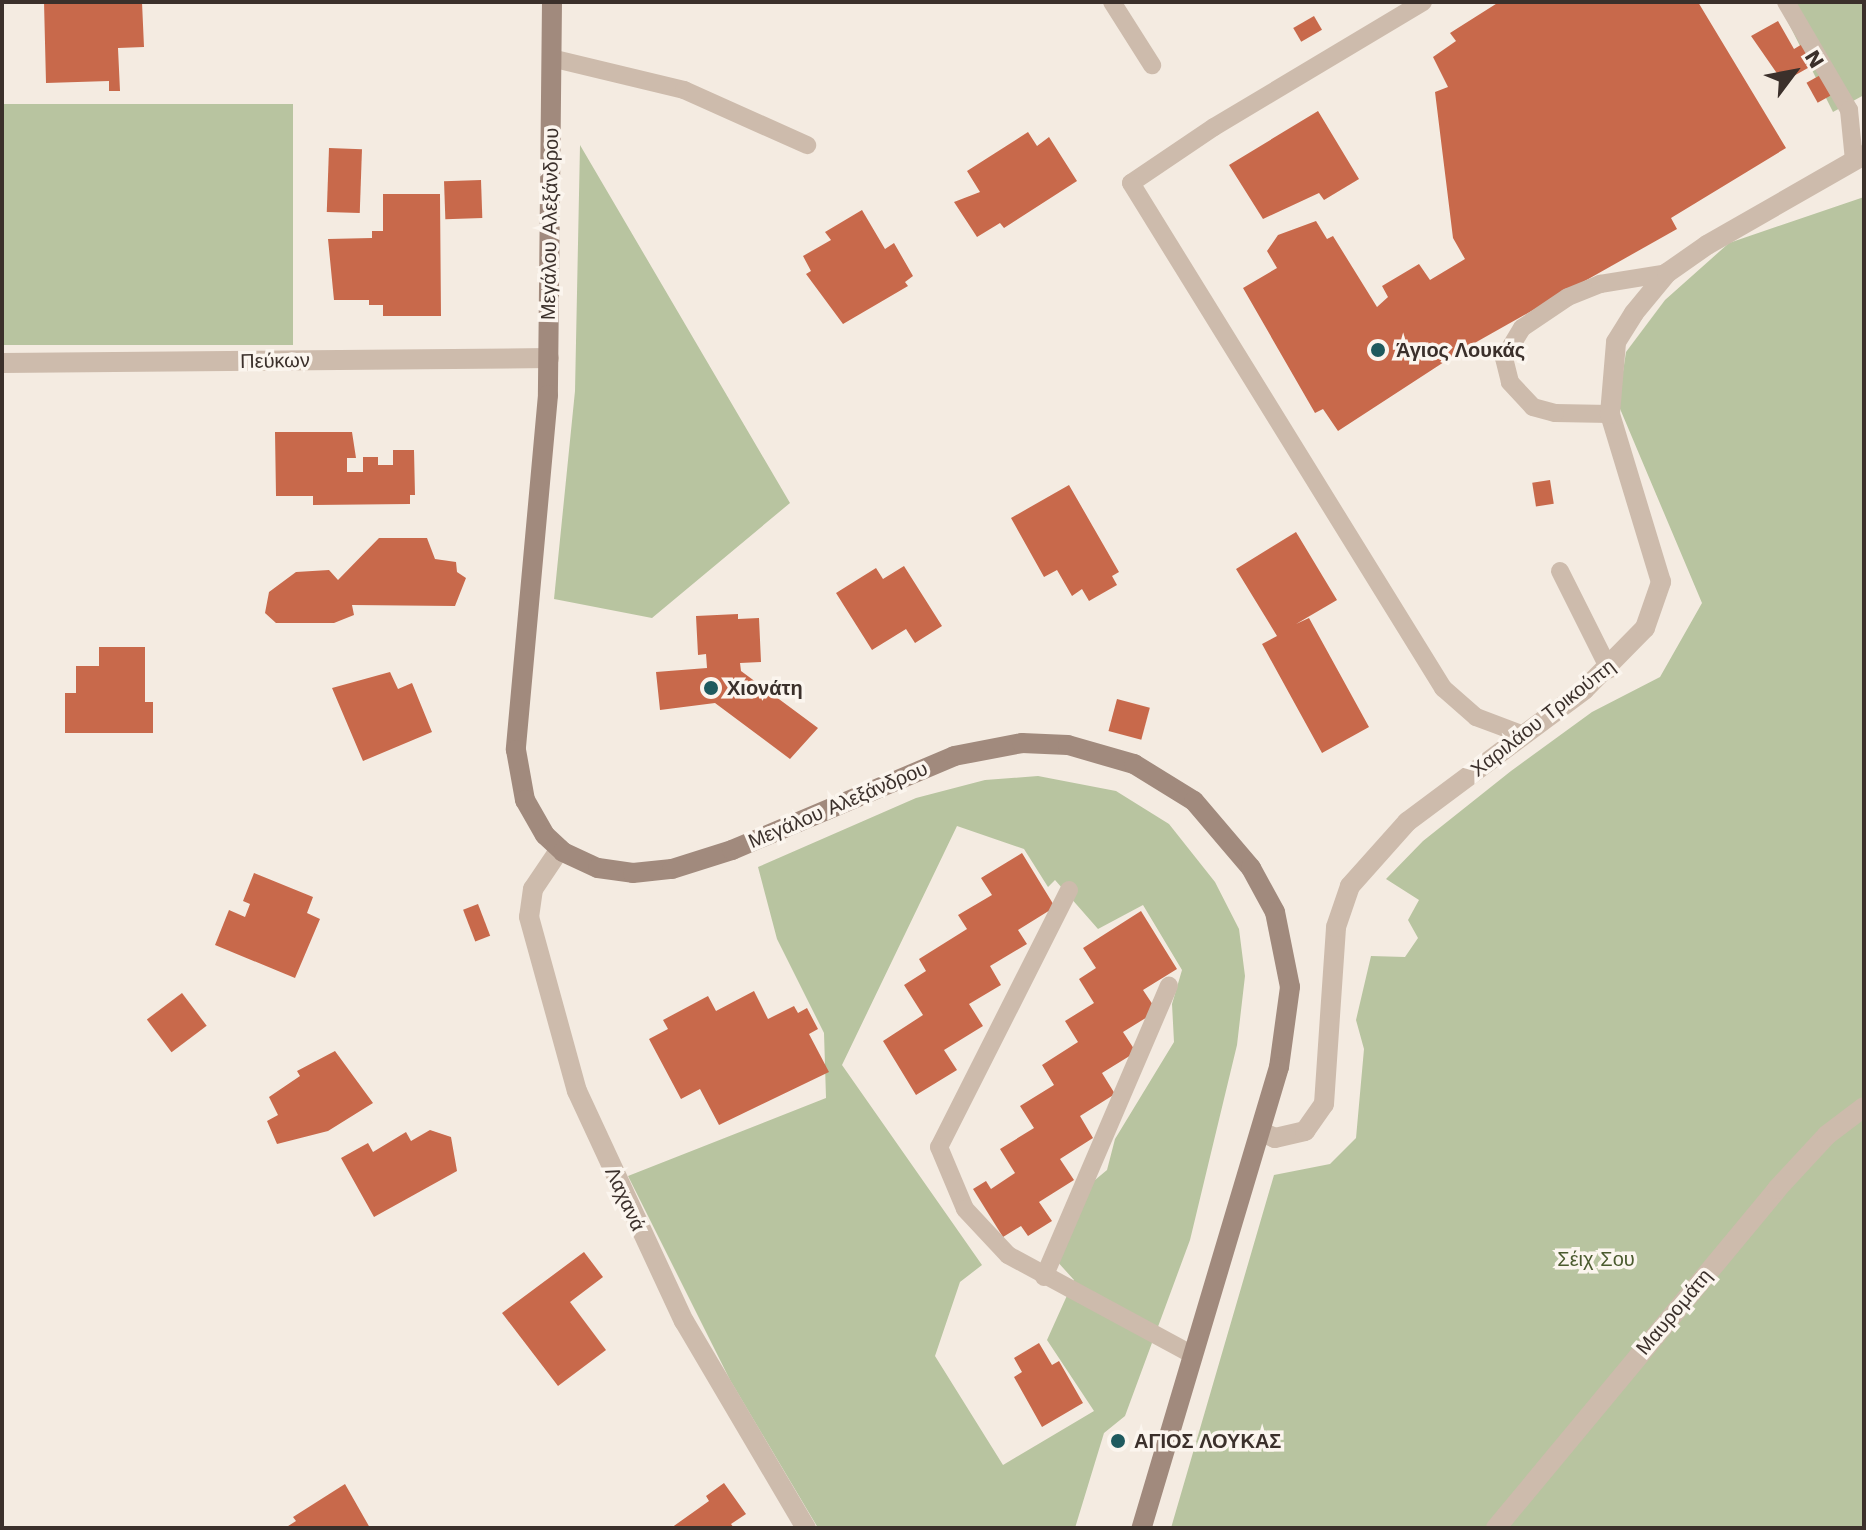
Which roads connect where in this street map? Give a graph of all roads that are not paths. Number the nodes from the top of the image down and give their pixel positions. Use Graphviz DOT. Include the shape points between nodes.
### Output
graph roads {
  1 [pos="552,2"];
  2 [pos="1112,2"];
  3 [pos="1423,2"];
  4 [pos="1786,2"];
  5 [pos="551,58"];
  6 [pos="1152,65"];
  7 [pos="807,145"];
  8 [pos="1859,158"];
  9 [pos="1667,273"];
  10 [pos="549,358"];
  11 [pos="2,363"];
  12 [pos="1610,414"];
  13 [pos="1560,571"];
  14 [pos="1609,669"];
  15 [pos="1524,735"];
  16 [pos="560,849"];
  17 [pos="1069,890"];
  18 [pos="1169,986"];
  19 [pos="1864,1107"];
  20 [pos="1262,1132"];
  21 [pos="1044,1277"];
  22 [pos="1193,1355"];
  23 [pos="806,1528"];
  24 [pos="1142,1528"];
  25 [pos="1496,1528"];
  1 -- 5 [label="main road, Μεγάλου Αλεξάνδρου"];
  2 -- 6 [label="lane"];
  3 -- 15 [label="lane" via="1227,118 1131,183 1443,688 1476,717"];
  4 -- 8 [label="lane" via="1849,110"];
  5 -- 7 [label="lane" via="684,90"];
  5 -- 10 [label="main road, Μεγάλου Αλεξάνδρου"];
  8 -- 9 [label="street, Χαριλάου Τρικούπη"];
  9 -- 12 [label="street, Χαριλάου Τρικούπη" via="1616,342"];
  9 -- 12 [label="lane" via="1600,284 1568,297 1522,328 1504,358 1510,382 1533,407"];
  10 -- 11 [label="street, Πεύκων"];
  10 -- 16 [label="main road, Μεγάλου Αλεξάνδρου" via="516,750 525,800"];
  12 -- 14 [label="street, Χαριλάου Τρικούπη" via="1661,582 1645,628"];
  13 -- 14 [label="lane"];
  14 -- 15 [label="street, Χαριλάου Τρικούπη"];
  15 -- 20 [label="street, Χαριλάου Τρικούπη" via="1407,822 1350,886 1336,927 1324,1104 1305,1131 1275,1138"];
  16 -- 20 [label="main road, Μεγάλου Αλεξάνδρου" via="616,871 691,865 853,795 988,747 1068,745 1134,764 1206,812 1251,868 1275,912 1287,956 1290,1003"];
  16 -- 23 [label="street, Λαχανά" via="533,889 529,917 577,1091 684,1321"];
  17 -- 21 [label="lane" via="939,1147 965,1209 1008,1255"];
  18 -- 21 [label="lane"];
  19 -- 25 [label="street, Μαυρομάτη" via="1827,1135 1777,1189"];
  20 -- 22 [label="main road, Μεγάλου Αλεξάνδρου"];
  21 -- 22 [label="lane"];
  22 -- 24 [label="main road, Μεγάλου Αλεξάνδρου"];
}
